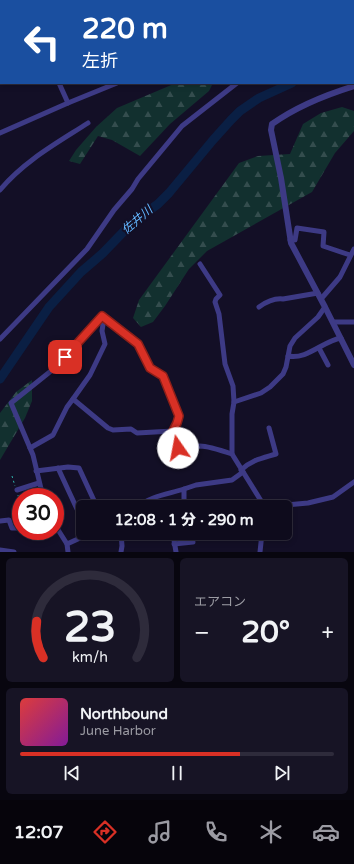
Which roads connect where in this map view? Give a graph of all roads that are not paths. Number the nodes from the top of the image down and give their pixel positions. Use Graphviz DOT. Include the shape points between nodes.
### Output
graph roads {
  1 [pos="59,84"];
  2 [pos="115,84"];
  3 [pos="236,84"];
  4 [pos="354,86"];
  5 [pos="68,103"];
  6 [pos="88,123"];
  7 [pos="0,133"];
  8 [pos="0,190"];
  9 [pos="290,240"];
  10 [pos="354,249"];
  11 [pos="350,256"];
  12 [pos="200,264"];
  13 [pos="319,296"];
  14 [pos="259,307"];
  15 [pos="325,307"];
  16 [pos="104,318"];
  17 [pos="332,322"];
  18 [pos="354,322"];
  19 [pos="341,338"];
  20 [pos="0,339"];
  21 [pos="319,348"];
  22 [pos="288,356"];
  23 [pos="328,365"];
  24 [pos="354,365"];
  25 [pos="73,399"];
  26 [pos="234,402"];
  27 [pos="269,428"];
  28 [pos="173,431"];
  29 [pos="30,448"];
  30 [pos="232,454"];
  31 [pos="58,468"];
  32 [pos="36,471"];
  33 [pos="242,471"];
  34 [pos="354,482"];
  35 [pos="39,483"];
  36 [pos="23,488"];
  37 [pos="40,488"];
  38 [pos="184,489"];
  39 [pos="94,500"];
  40 [pos="149,500"];
  41 [pos="184,500"];
  42 [pos="259,500"];
  43 [pos="292,504"];
  44 [pos="76,507"];
  45 [pos="0,520"];
  46 [pos="12,528"];
  47 [pos="76,539"];
  48 [pos="63,540"];
  49 [pos="122,540"];
  50 [pos="175,540"];
  51 [pos="261,540"];
  52 [pos="193,542"];
  53 [pos="66,544"];
  54 [pos="174,544"];
  55 [pos="0,550"];
  56 [pos="14,552"];
  57 [pos="68,552"];
  58 [pos="121,552"];
  59 [pos="176,552"];
  60 [pos="260,552"];
  1 -- 5 [label="street"];
  2 -- 5 [label="street"];
  3 -- 20 [label="street" via="182,126 114,210 87,249"];
  4 -- 9 [label="street" via="298,107 271,126"];
  5 -- 7 [label="street"];
  6 -- 8 [label="street" via="37,156"];
  9 -- 11 [label="street" via="295,240 297,228 324,232 323,246"];
  9 -- 13 [label="street"];
  10 -- 11 [label="street"];
  11 -- 13 [label="street" via="340,277"];
  12 -- 26 [label="street" via="220,295 215,302 219,314 225,364 233,386"];
  13 -- 14 [label="street" via="278,298"];
  13 -- 15 [label="street"];
  15 -- 17 [label="street"];
  15 -- 22 [label="street" via="318,317 294,338"];
  16 -- 25 [label="street" via="102,331 105,344 90,375"];
  16 -- 28 [label="street" via="138,344 150,368 163,376 179,416"];
  16 -- 29 [label="street" via="102,316 56,367 11,403"];
  17 -- 18 [label="street"];
  17 -- 19 [label="street"];
  19 -- 21 [label="street" via="333,339"];
  19 -- 24 [label="street"];
  21 -- 22 [label="street" via="294,358"];
  21 -- 23 [label="street"];
  22 -- 26 [label="street" via="283,374 270,387 261,393"];
  25 -- 28 [label="street" via="108,428 114,430 132,428 137,433"];
  25 -- 29 [label="street" via="53,435"];
  26 -- 30 [label="street"];
  27 -- 33 [label="street" via="276,454 252,461"];
  28 -- 30 [label="street" via="178,448 183,450 199,446"];
  29 -- 32 [label="street"];
  30 -- 33 [label="street"];
  31 -- 32 [label="street"];
  31 -- 39 [label="street" via="78,468"];
  31 -- 44 [label="street"];
  32 -- 35 [label="street"];
  33 -- 38 [label="street" via="232,480"];
  33 -- 42 [label="street"];
  34 -- 43 [label="street" via="333,497"];
  35 -- 36 [label="street"];
  35 -- 37 [label="street"];
  38 -- 40 [label="street"];
  38 -- 41 [label="street"];
  45 -- 46 [label="street" via="9,520"];
  47 -- 53 [label="street"];
  48 -- 53 [label="street"];
  49 -- 58 [label="street"];
  50 -- 54 [label="street"];
  51 -- 60 [label="street"];
  52 -- 54 [label="street"];
  53 -- 57 [label="street"];
  54 -- 59 [label="street"];
  55 -- 56 [label="street"];
}
